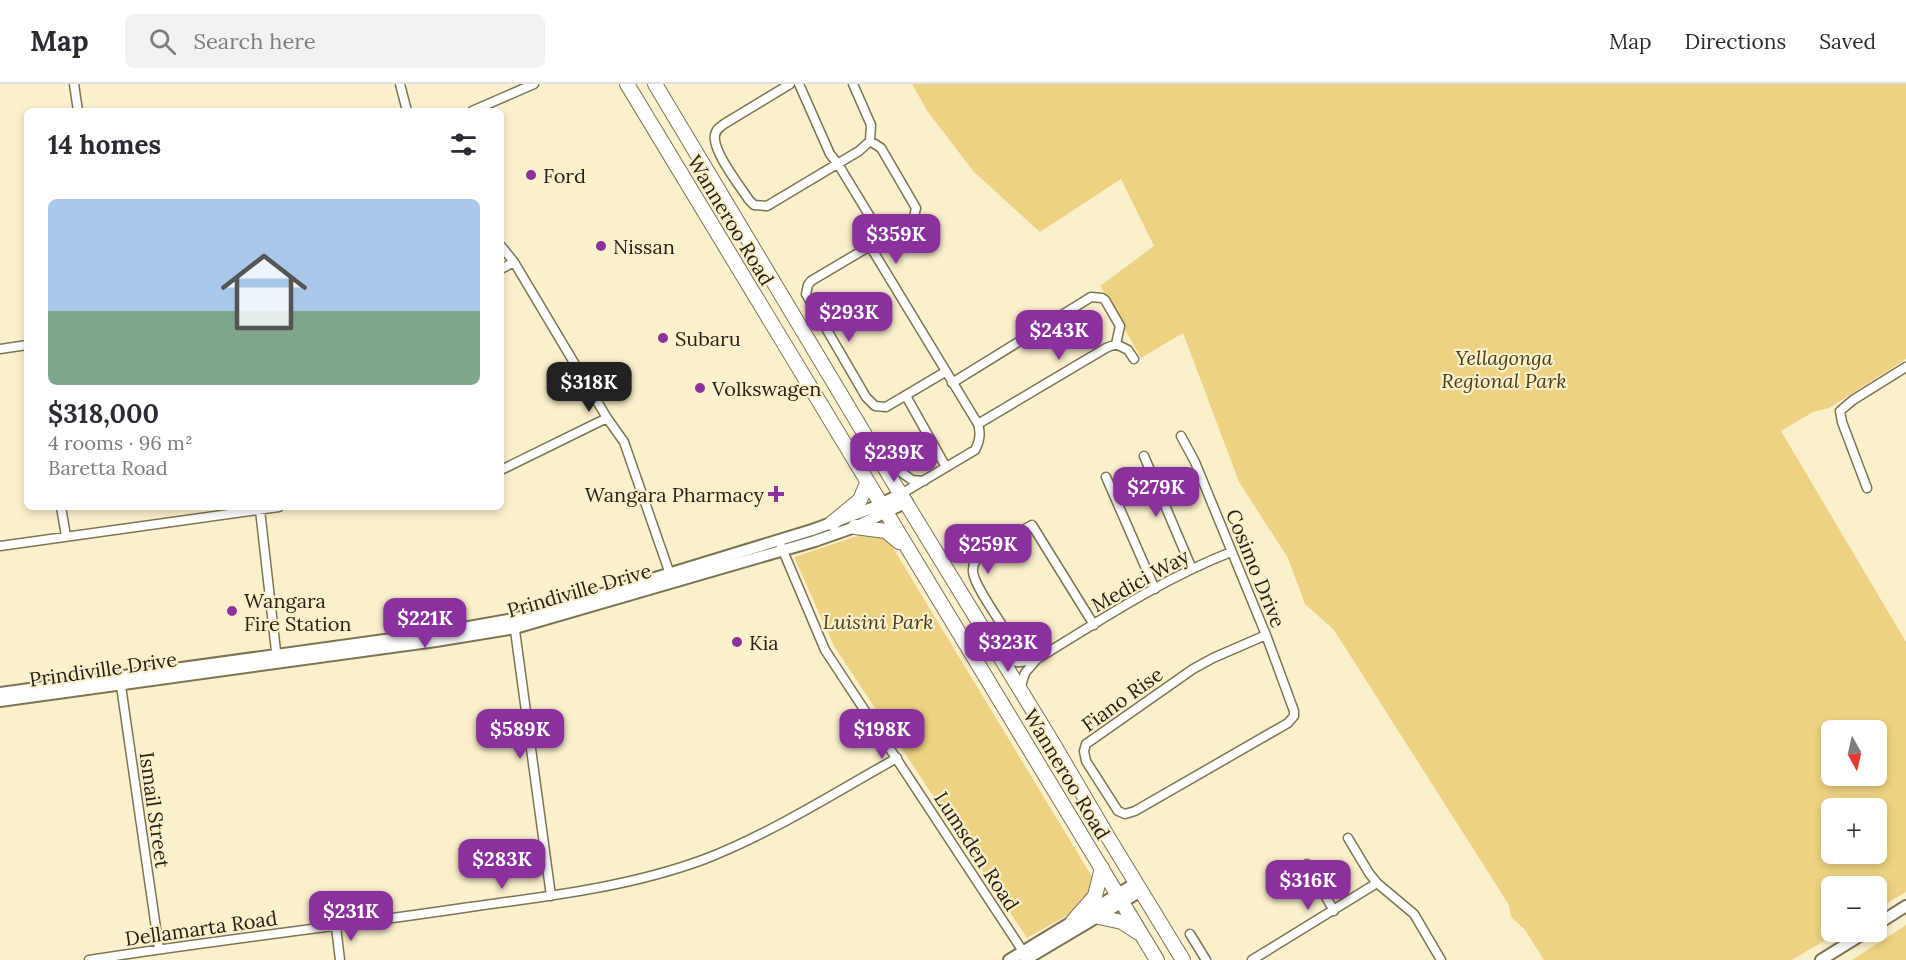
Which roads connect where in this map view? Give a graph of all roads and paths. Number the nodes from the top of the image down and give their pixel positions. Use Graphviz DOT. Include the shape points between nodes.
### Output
graph roads {
  1 [pos="74,84"];
  2 [pos="399,84"];
  3 [pos="534,84"];
  4 [pos="627,84"];
  5 [pos="656,84"];
  6 [pos="790,84"];
  7 [pos="799,84"];
  8 [pos="854,84"];
  9 [pos="78,108"];
  10 [pos="406,108"];
  11 [pos="479,108"];
  12 [pos="870,141"];
  13 [pos="838,164"];
  14 [pos="883,238"];
  15 [pos="870,246"];
  16 [pos="504,250"];
  17 [pos="514,262"];
  18 [pos="504,267"];
  19 [pos="1116,344"];
  20 [pos="24,345"];
  21 [pos="0,349"];
  22 [pos="1134,359"];
  23 [pos="1905,370"];
  24 [pos="945,372"];
  25 [pos="952,383"];
  26 [pos="906,396"];
  27 [pos="607,418"];
  28 [pos="978,424"];
  29 [pos="1181,436"];
  30 [pos="876,453"];
  31 [pos="1144,456"];
  32 [pos="946,467"];
  33 [pos="504,469"];
  34 [pos="1106,477"];
  35 [pos="924,481"];
  36 [pos="867,483"];
  37 [pos="1867,488"];
  38 [pos="904,498"];
  39 [pos="882,509"];
  40 [pos="62,510"];
  41 [pos="260,510"];
  42 [pos="832,523"];
  43 [pos="855,527"];
  44 [pos="66,536"];
  45 [pos="780,545"];
  46 [pos="0,546"];
  47 [pos="907,550"];
  48 [pos="1231,552"];
  49 [pos="1192,569"];
  50 [pos="671,578"];
  51 [pos="1155,589"];
  52 [pos="514,624"];
  53 [pos="1094,625"];
  54 [pos="1266,635"];
  55 [pos="1011,639"];
  56 [pos="992,641"];
  57 [pos="277,659"];
  58 [pos="1037,659"];
  59 [pos="120,680"];
  60 [pos="1020,689"];
  61 [pos="0,693"];
  62 [pos="0,701"];
  63 [pos="1294,716"];
  64 [pos="897,758"];
  65 [pos="1348,838"];
  66 [pos="1307,864"];
  67 [pos="1102,868"];
  68 [pos="1377,883"];
  69 [pos="1138,887"];
  70 [pos="551,896"];
  71 [pos="1120,898"];
  72 [pos="1906,906"];
  73 [pos="1334,911"];
  74 [pos="1099,917"];
  75 [pos="1887,918"];
  76 [pos="1073,921"];
  77 [pos="336,927"];
  78 [pos="1141,934"];
  79 [pos="1190,934"];
  80 [pos="1850,942"];
  81 [pos="159,949"];
  82 [pos="1025,957"];
  83 [pos="89,960"];
  84 [pos="340,960"];
  85 [pos="1009,960"];
  86 [pos="1157,960"];
  87 [pos="1183,960"];
  88 [pos="1206,960"];
  89 [pos="1252,960"];
  90 [pos="1442,960"];
  91 [pos="1821,960"];
  1 -- 9 [label="street"];
  2 -- 10 [label="street"];
  3 -- 11 [label="street"];
  4 -- 36 [label="highway, Wanneroo Road"];
  5 -- 30 [label="highway, Wanneroo Road"];
  6 -- 13 [label="street" via="717,129 714,137 718,152 749,201 760,206 767,206"];
  7 -- 13 [label="street"];
  8 -- 12 [label="street" via="871,125"];
  12 -- 13 [label="street"];
  12 -- 14 [label="street" via="881,148 916,208 911,220"];
  13 -- 14 [label="street"];
  14 -- 15 [label="street"];
  15 -- 24 [label="street"];
  15 -- 26 [label="street" via="811,281 806,294 871,403 886,407"];
  16 -- 17 [label="street"];
  17 -- 18 [label="street"];
  17 -- 27 [label="street"];
  19 -- 22 [label="street" via="1128,350"];
  19 -- 25 [label="street" via="1120,329 1115,318 1102,298 1090,297"];
  19 -- 28 [label="street"];
  20 -- 21 [label="street"];
  23 -- 37 [label="street" via="1840,411"];
  24 -- 25 [label="street"];
  24 -- 26 [label="street"];
  25 -- 28 [label="street"];
  26 -- 32 [label="street"];
  27 -- 33 [label="street"];
  27 -- 50 [label="street" via="624,442"];
  28 -- 32 [label="street" via="980,438 975,450"];
  29 -- 48 [label="street, Cosimo Drive"];
  30 -- 35 [label="street" via="912,480"];
  30 -- 38 [label="highway, Wanneroo Road"];
  31 -- 49 [label="street"];
  32 -- 35 [label="street"];
  34 -- 51 [label="street"];
  35 -- 38 [label="street"];
  36 -- 39 [label="highway, Wanneroo Road"];
  36 -- 42 [label="highway" via="860,500"];
  38 -- 39 [label="street, Prindiville Drive"];
  38 -- 56 [label="highway, Wanneroo Road"];
  39 -- 42 [label="street, Prindiville Drive"];
  39 -- 43 [label="street, Prindiville Drive"];
  39 -- 47 [label="highway, Wanneroo Road"];
  40 -- 44 [label="street"];
  41 -- 44 [label="street"];
  41 -- 57 [label="street"];
  42 -- 45 [label="street, Prindiville Drive"];
  43 -- 45 [label="street, Prindiville Drive"];
  43 -- 47 [label="highway" via="886,531"];
  44 -- 46 [label="street"];
  45 -- 50 [label="street, Prindiville Drive"];
  45 -- 64 [label="street, Lumsden Road" via="825,650"];
  47 -- 67 [label="highway, Wanneroo Road"];
  48 -- 49 [label="street, Medici Way"];
  48 -- 54 [label="street, Cosimo Drive"];
  49 -- 51 [label="street, Medici Way"];
  50 -- 52 [label="street, Prindiville Drive"];
  51 -- 53 [label="street, Medici Way"];
  52 -- 57 [label="street, Prindiville Drive"];
  52 -- 70 [label="street"];
  53 -- 55 [label="street" via="1032,525 984,551 974,567 976,581"];
  53 -- 58 [label="street, Medici Way"];
  54 -- 63 [label="street, Cosimo Drive"];
  54 -- 63 [label="street, Fiano Rise" via="1213,658 1090,740 1084,751 1086,761 1114,809 1131,813"];
  56 -- 58 [label="street" via="1000,645 1011,661"];
  56 -- 60 [label="highway, Wanneroo Road"];
  57 -- 59 [label="street, Prindiville Drive"];
  58 -- 60 [label="street, Medici Way" via="1025,673"];
  59 -- 61 [label="street, Prindiville Drive"];
  59 -- 62 [label="street, Prindiville Drive"];
  59 -- 81 [label="street, Ismail Street"];
  60 -- 69 [label="highway, Wanneroo Road"];
  64 -- 70 [label="street, Dellamarta Road" via="776,826 705,859 605,887"];
  64 -- 82 [label="street, Lumsden Road"];
  65 -- 68 [label="street"];
  66 -- 73 [label="street"];
  67 -- 71 [label="highway, Wanneroo Road"];
  67 -- 76 [label="highway" via="1095,896"];
  68 -- 73 [label="street"];
  68 -- 90 [label="street" via="1414,914"];
  69 -- 71 [label="street"];
  69 -- 87 [label="highway, Wanneroo Road"];
  70 -- 77 [label="street, Dellamarta Road"];
  71 -- 74 [label="street"];
  71 -- 76 [label="street"];
  71 -- 78 [label="highway, Wanneroo Road"];
  72 -- 75 [label="street"];
  73 -- 89 [label="street"];
  74 -- 78 [label="highway" via="1122,922"];
  74 -- 82 [label="street"];
  76 -- 82 [label="street"];
  77 -- 81 [label="street, Dellamarta Road"];
  77 -- 84 [label="street"];
  78 -- 86 [label="highway, Wanneroo Road"];
  79 -- 88 [label="street"];
  80 -- 91 [label="street"];
  81 -- 83 [label="street, Dellamarta Road"];
  82 -- 85 [label="street"];
}
